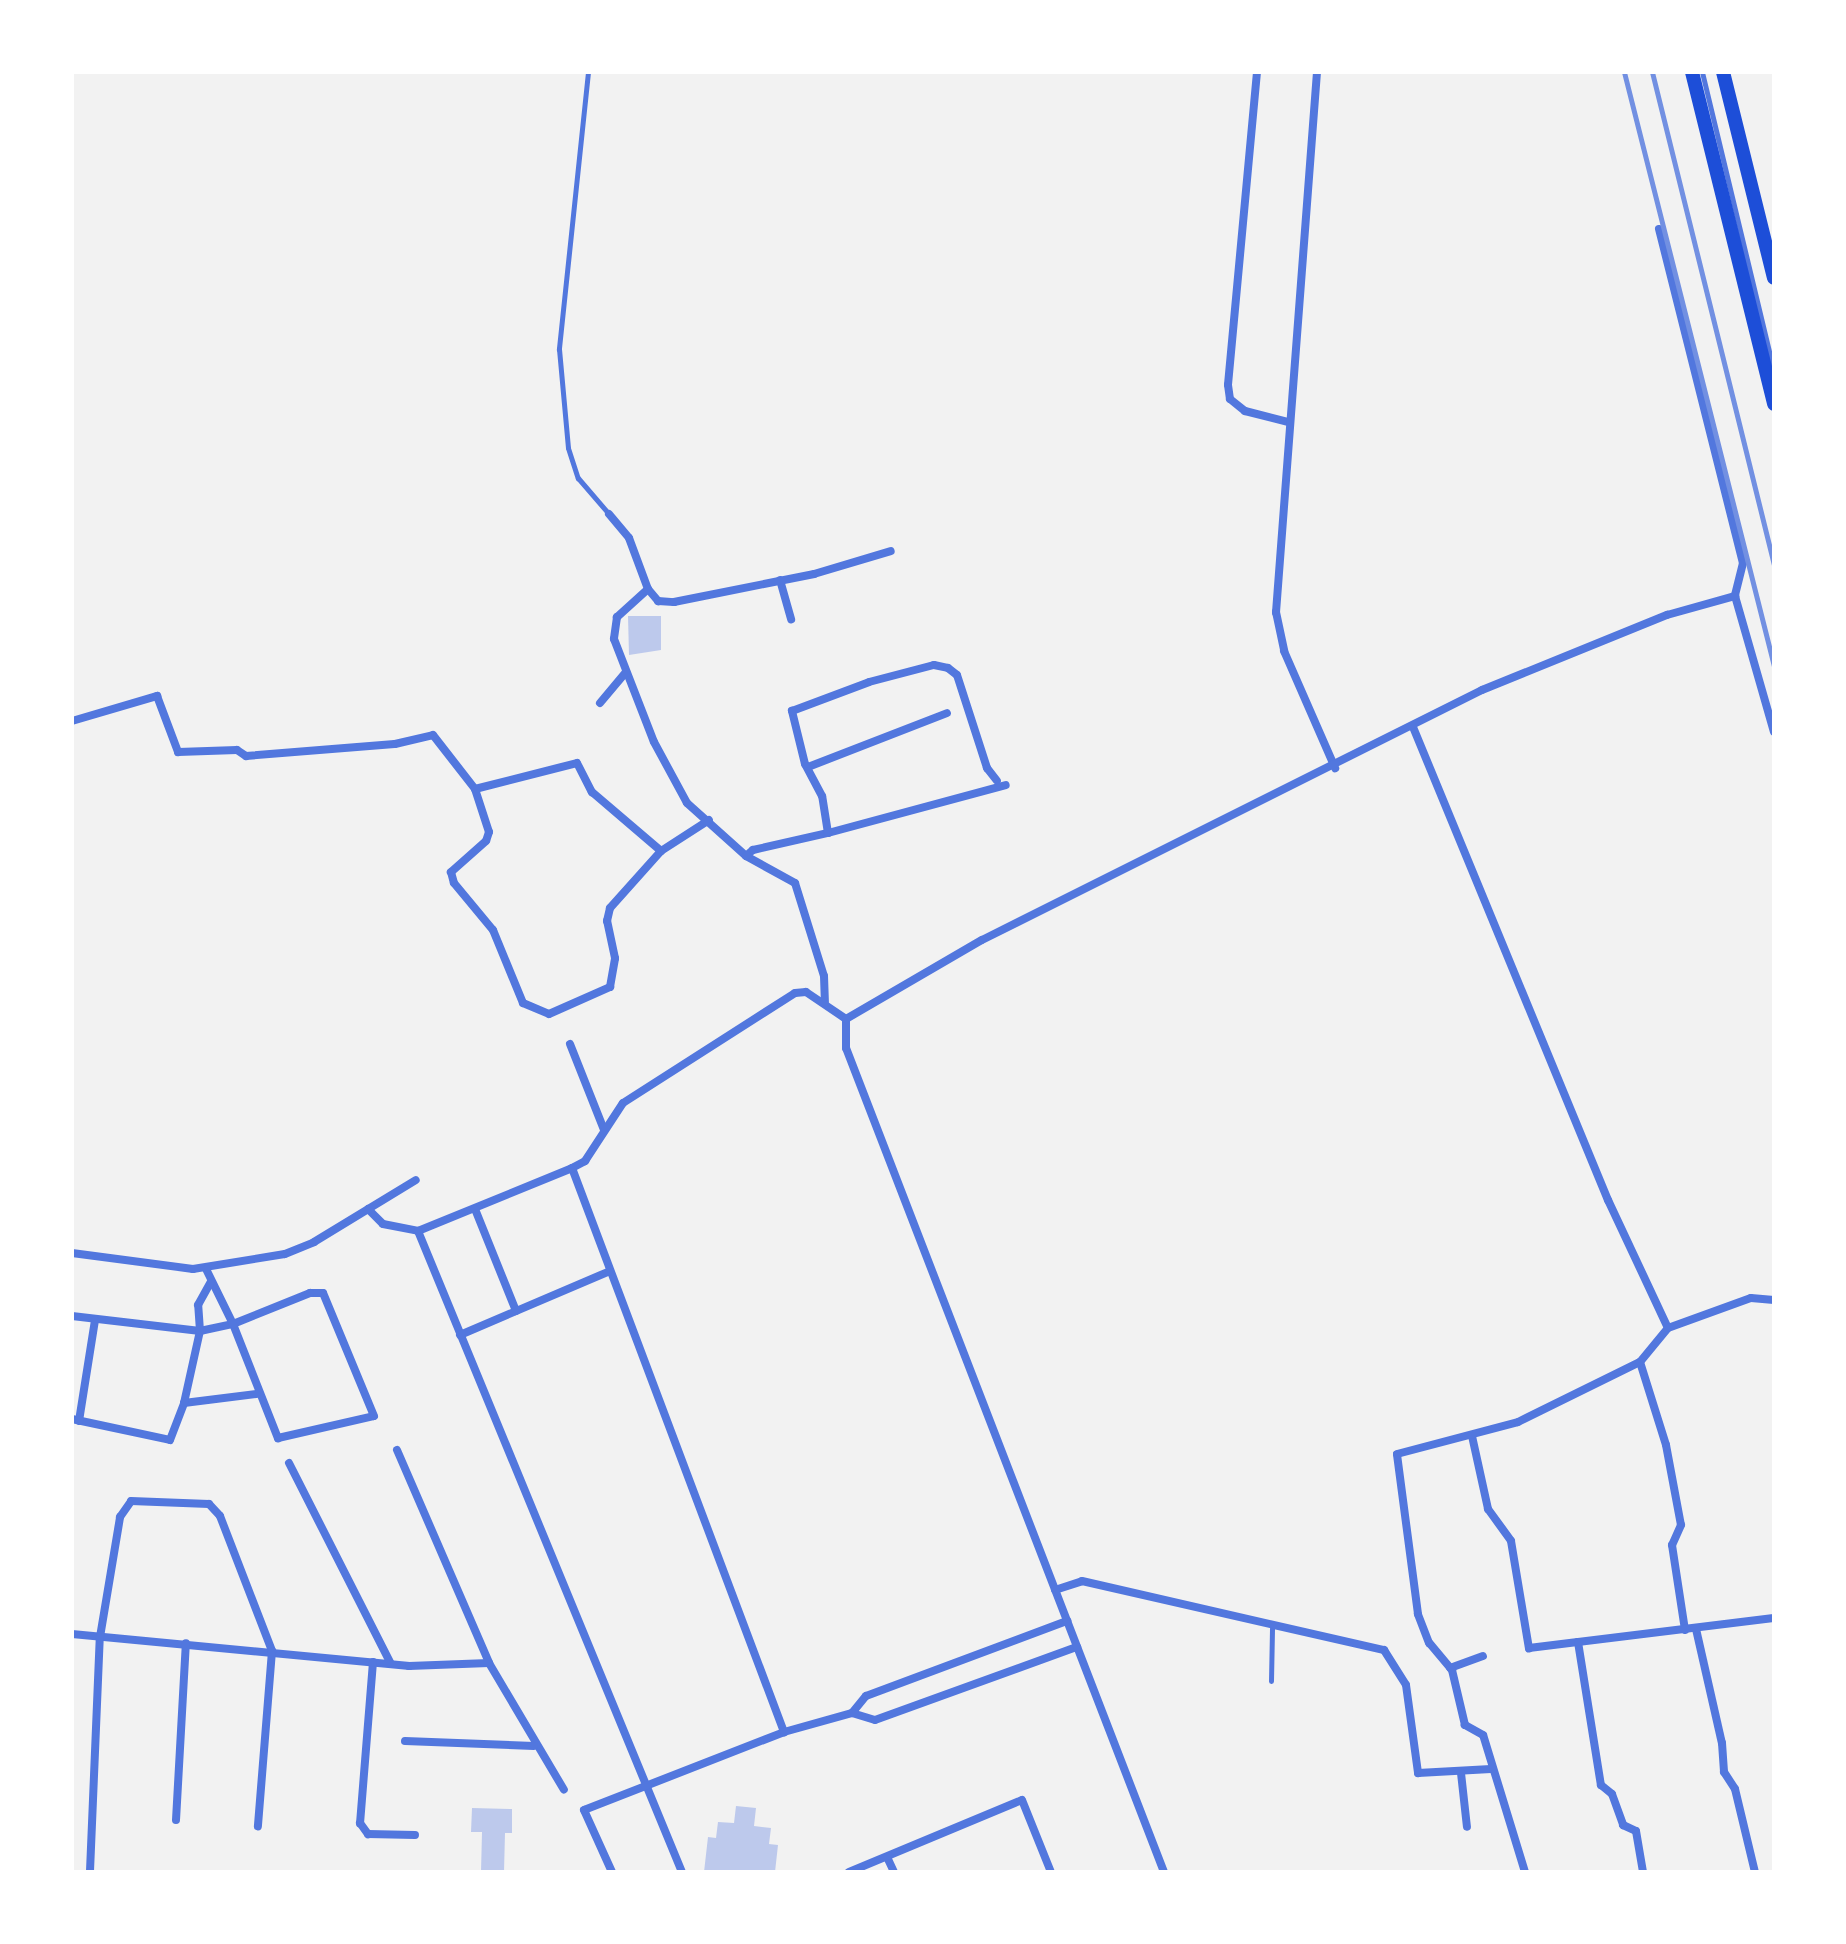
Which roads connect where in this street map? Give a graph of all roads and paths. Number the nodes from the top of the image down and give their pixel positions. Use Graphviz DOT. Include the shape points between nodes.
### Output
graph roads {
  1 [pos="588,72"];
  2 [pos="1257,72"];
  3 [pos="1317,72"];
  4 [pos="1692,72"];
  5 [pos="1702,72"];
  6 [pos="1723,72"];
  7 [pos="1659,229"];
  8 [pos="1774,278"];
  9 [pos="1774,371"];
  10 [pos="1774,404"];
  11 [pos="1288,422"];
  12 [pos="609,514"];
  13 [pos="891,551"];
  14 [pos="780,580"];
  15 [pos="648,589"];
  16 [pos="1735,596"];
  17 [pos="791,619"];
  18 [pos="626,672"];
  19 [pos="600,703"];
  20 [pos="947,713"];
  21 [pos="72,721"];
  22 [pos="1413,727"];
  23 [pos="1774,732"];
  24 [pos="808,767"];
  25 [pos="1335,768"];
  26 [pos="997,781"];
  27 [pos="1006,785"];
  28 [pos="475,789"];
  29 [pos="709,820"];
  30 [pos="828,833"];
  31 [pos="661,851"];
  32 [pos="746,856"];
  33 [pos="825,1002"];
  34 [pos="846,1019"];
  35 [pos="570,1044"];
  36 [pos="604,1130"];
  37 [pos="572,1168"];
  38 [pos="416,1180"];
  39 [pos="368,1209"];
  40 [pos="475,1209"];
  41 [pos="418,1231"];
  42 [pos="72,1253"];
  43 [pos="206,1269"];
  44 [pos="608,1272"];
  45 [pos="211,1282"];
  46 [pos="1774,1300"];
  47 [pos="516,1311"];
  48 [pos="72,1316"];
  49 [pos="95,1320"];
  50 [pos="233,1324"];
  51 [pos="1668,1328"];
  52 [pos="200,1331"];
  53 [pos="460,1335"];
  54 [pos="1640,1362"];
  55 [pos="256,1394"];
  56 [pos="184,1403"];
  57 [pos="76,1420"];
  58 [pos="1472,1436"];
  59 [pos="397,1450"];
  60 [pos="289,1463"];
  61 [pos="1055,1590"];
  62 [pos="1774,1618"];
  63 [pos="1067,1621"];
  64 [pos="1272,1628"];
  65 [pos="1696,1629"];
  66 [pos="1685,1630"];
  67 [pos="72,1634"];
  68 [pos="100,1637"];
  69 [pos="1578,1642"];
  70 [pos="186,1643"];
  71 [pos="1077,1647"];
  72 [pos="272,1651"];
  73 [pos="1483,1656"];
  74 [pos="373,1662"];
  75 [pos="489,1663"];
  76 [pos="391,1664"];
  77 [pos="1450,1668"];
  78 [pos="1271,1681"];
  79 [pos="852,1713"];
  80 [pos="784,1732"];
  81 [pos="405,1741"];
  82 [pos="534,1746"];
  83 [pos="1491,1769"];
  84 [pos="1461,1773"];
  85 [pos="647,1785"];
  86 [pos="564,1790"];
  87 [pos="176,1820"];
  88 [pos="258,1826"];
  89 [pos="1467,1827"];
  90 [pos="415,1835"];
  91 [pos="887,1857"];
  92 [pos="90,1871"];
  93 [pos="612,1872"];
  94 [pos="682,1872"];
  95 [pos="849,1872"];
  96 [pos="894,1872"];
  97 [pos="1051,1872"];
  98 [pos="1163,1872"];
  99 [pos="1525,1872"];
  100 [pos="1643,1872"];
  101 [pos="1755,1872"];
  1 -- 12 [label="lane" via="559,349 568,448 578,478"];
  2 -- 11 [label="street" via="1228,385 1230,399 1245,411"];
  3 -- 11 [label="street"];
  4 -- 10 [label="main road"];
  5 -- 9 [label="lane"];
  6 -- 8 [label="main road"];
  7 -- 16 [label="street" via="1743,563"];
  11 -- 25 [label="street" via="1277,631"];
  12 -- 15 [label="street" via="629,538"];
  13 -- 14 [label="street"];
  14 -- 15 [label="street" via="674,602 658,601"];
  14 -- 17 [label="street"];
  15 -- 18 [label="street" via="615,621 614,639"];
  16 -- 22 [label="street" via="1667,615 1545,662"];
  16 -- 23 [label="street"];
  18 -- 19 [label="street"];
  18 -- 29 [label="street" via="676,786"];
  20 -- 24 [label="street"];
  21 -- 28 [label="street" via="158,698 173,744 183,754 293,754 395,744 430,733"];
  22 -- 25 [label="street"];
  22 -- 51 [label="street" via="1608,1200"];
  24 -- 26 [label="street" via="792,711 934,665 957,675 987,768"];
  24 -- 30 [label="street" via="822,796"];
  25 -- 34 [label="street" via="982,940"];
  27 -- 30 [label="street"];
  28 -- 31 [label="street" via="577,763 592,792"];
  28 -- 31 [label="street" via="489,832 486,841 454,868 452,878 493,930 528,1007 561,1013 610,987 615,958 607,914"];
  29 -- 31 [label="street"];
  29 -- 32 [label="street"];
  30 -- 32 [label="street"];
  32 -- 33 [label="street" via="795,883 824,976"];
  33 -- 34 [label="street"];
  33 -- 36 [label="street" via="806,992 791,995 623,1103"];
  34 -- 61 [label="street" via="846,1048"];
  35 -- 36 [label="street"];
  36 -- 37 [label="street" via="585,1161"];
  37 -- 40 [label="street"];
  37 -- 44 [label="street"];
  38 -- 39 [label="street"];
  39 -- 41 [label="street" via="383,1224"];
  39 -- 43 [label="street" via="285,1254"];
  40 -- 41 [label="street"];
  40 -- 47 [label="street"];
  41 -- 53 [label="street"];
  42 -- 43 [label="street"];
  43 -- 45 [label="street"];
  44 -- 47 [label="street"];
  44 -- 80 [label="street"];
  45 -- 50 [label="street"];
  45 -- 52 [label="street" via="198,1305"];
  46 -- 51 [label="street" via="1751,1298"];
  47 -- 53 [label="street"];
  48 -- 49 [label="street"];
  49 -- 52 [label="street"];
  49 -- 57 [label="street"];
  50 -- 52 [label="street"];
  50 -- 55 [label="street"];
  50 -- 55 [label="street" via="310,1293 323,1293 376,1410 369,1420 283,1439 274,1434"];
  51 -- 54 [label="street"];
  52 -- 56 [label="street"];
  53 -- 85 [label="street"];
  54 -- 58 [label="street" via="1518,1422"];
  54 -- 66 [label="street" via="1666,1445 1681,1525 1672,1545"];
  55 -- 56 [label="street"];
  56 -- 57 [label="street" via="164,1442"];
  58 -- 69 [label="street" via="1489,1512 1511,1541 1529,1648"];
  58 -- 77 [label="street" via="1400,1450 1396,1456 1417,1610 1429,1643"];
  59 -- 75 [label="street"];
  60 -- 76 [label="street"];
  61 -- 63 [label="street"];
  61 -- 64 [label="street" via="1082,1581"];
  62 -- 65 [label="street"];
  63 -- 71 [label="street"];
  63 -- 79 [label="street" via="866,1696"];
  64 -- 78 [label="lane"];
  64 -- 84 [label="street" via="1343,1638 1388,1652 1406,1685 1418,1773"];
  65 -- 66 [label="street"];
  65 -- 101 [label="street" via="1724,1772 1735,1789"];
  66 -- 69 [label="street"];
  67 -- 68 [label="street"];
  68 -- 70 [label="street"];
  68 -- 72 [label="street" via="124,1506 140,1499 209,1504 220,1516"];
  68 -- 92 [label="street"];
  69 -- 100 [label="street" via="1601,1785 1612,1794 1623,1825 1636,1831"];
  70 -- 72 [label="street"];
  70 -- 87 [label="street"];
  71 -- 79 [label="street" via="875,1720"];
  71 -- 98 [label="street"];
  72 -- 74 [label="street"];
  72 -- 88 [label="street"];
  73 -- 77 [label="street"];
  74 -- 76 [label="street"];
  74 -- 90 [label="street" via="360,1823 368,1834"];
  75 -- 76 [label="street"];
  75 -- 82 [label="street"];
  77 -- 83 [label="street" via="1465,1725 1482,1733"];
  79 -- 80 [label="street"];
  80 -- 85 [label="street"];
  81 -- 82 [label="street"];
  82 -- 86 [label="street"];
  83 -- 84 [label="street"];
  83 -- 99 [label="street"];
  84 -- 89 [label="street"];
  85 -- 93 [label="street" via="584,1810"];
  85 -- 94 [label="street"];
  91 -- 95 [label="street"];
  91 -- 96 [label="street"];
  91 -- 97 [label="street" via="1022,1800"];
}
